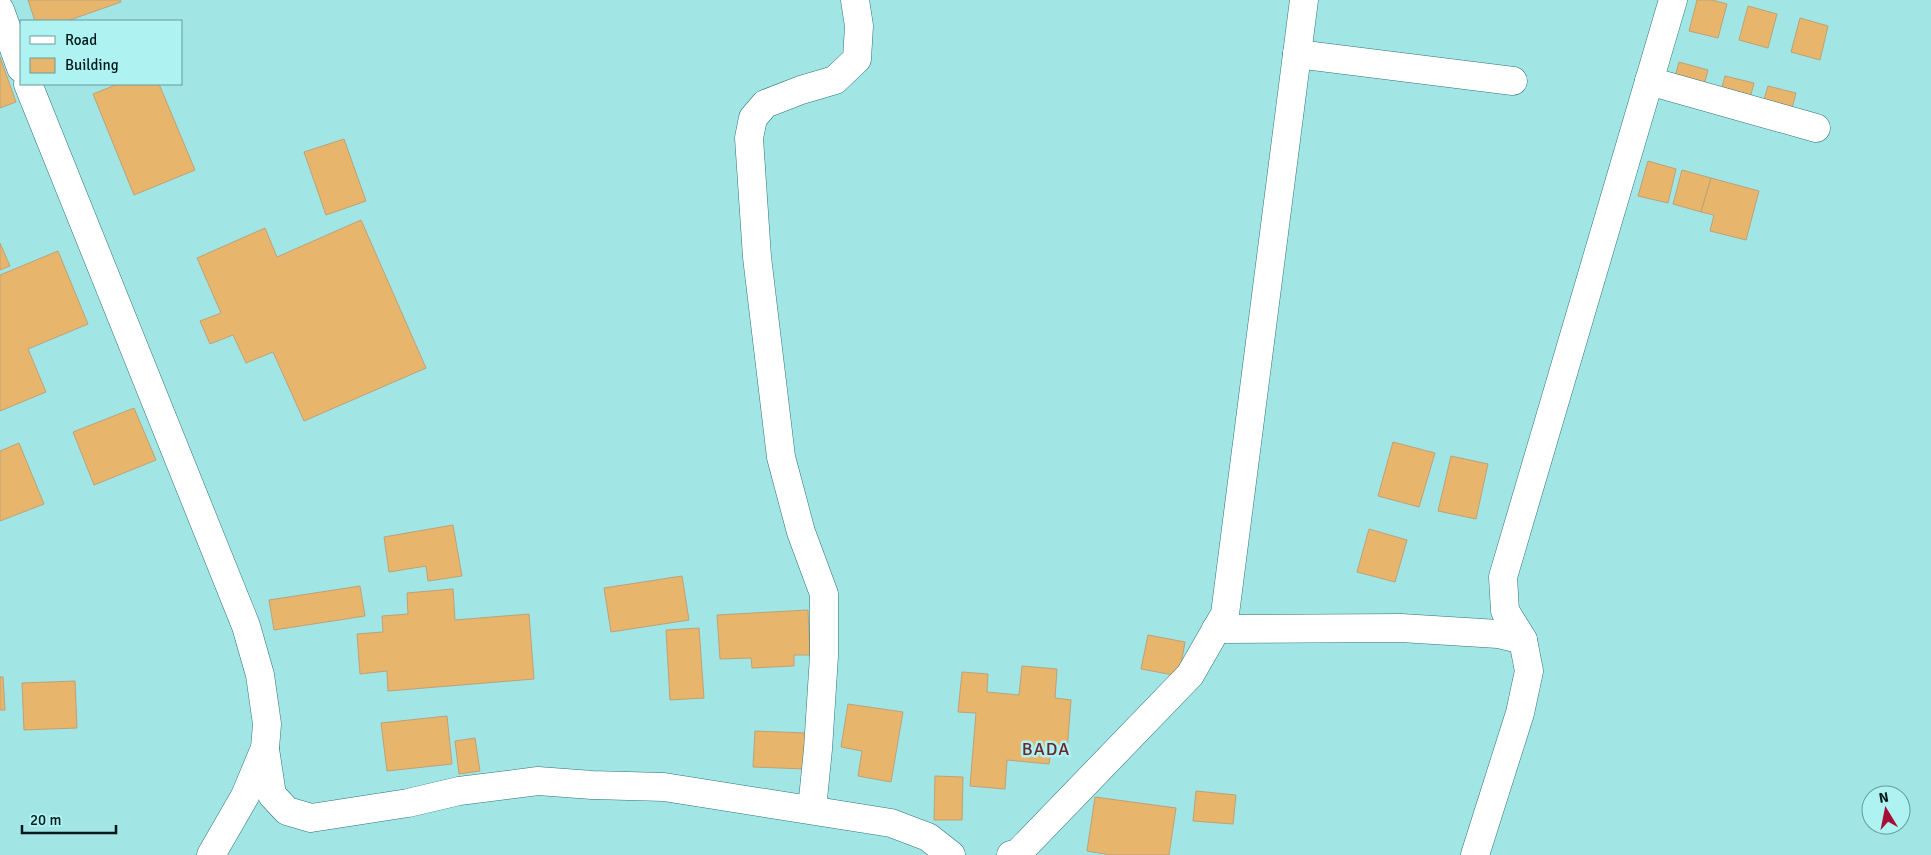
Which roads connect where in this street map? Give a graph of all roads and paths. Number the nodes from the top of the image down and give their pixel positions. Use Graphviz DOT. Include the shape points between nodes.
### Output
graph roads {
  1 [pos="855,0"];
  2 [pos="1304,0"];
  3 [pos="1673,0"];
  4 [pos="0,10"];
  5 [pos="1297,54"];
  6 [pos="20,65"];
  7 [pos="1514,81"];
  8 [pos="1649,81"];
  9 [pos="28,85"];
  10 [pos="1816,128"];
  11 [pos="1216,629"];
  12 [pos="1524,640"];
  13 [pos="265,748"];
  14 [pos="812,810"];
  15 [pos="211,855"];
  16 [pos="951,855"];
  17 [pos="1011,855"];
  18 [pos="1475,855"];
  1 -- 14 [label="street" via="859,26 856,59 835,80 766,104 752,118 749,138 757,257 781,457 801,532 824,594 824,656"];
  2 -- 5 [label="street"];
  3 -- 8 [label="street"];
  4 -- 6 [label="street"];
  5 -- 7 [label="street"];
  5 -- 11 [label="street" via="1225,614"];
  8 -- 10 [label="street"];
  8 -- 12 [label="street" via="1503,577 1504,610"];
  9 -- 13 [label="street" via="246,626 260,675 267,724"];
  11 -- 12 [label="street" via="1401,628 1498,634"];
  11 -- 17 [label="street" via="1190,675 1018,852"];
  12 -- 18 [label="street" via="1530,671"];
  13 -- 14 [label="street" via="272,795 287,811 310,818 408,803 459,791 538,781 664,787"];
  13 -- 15 [label="street" via="244,796"];
  14 -- 16 [label="street" via="891,823 928,837"];
}
